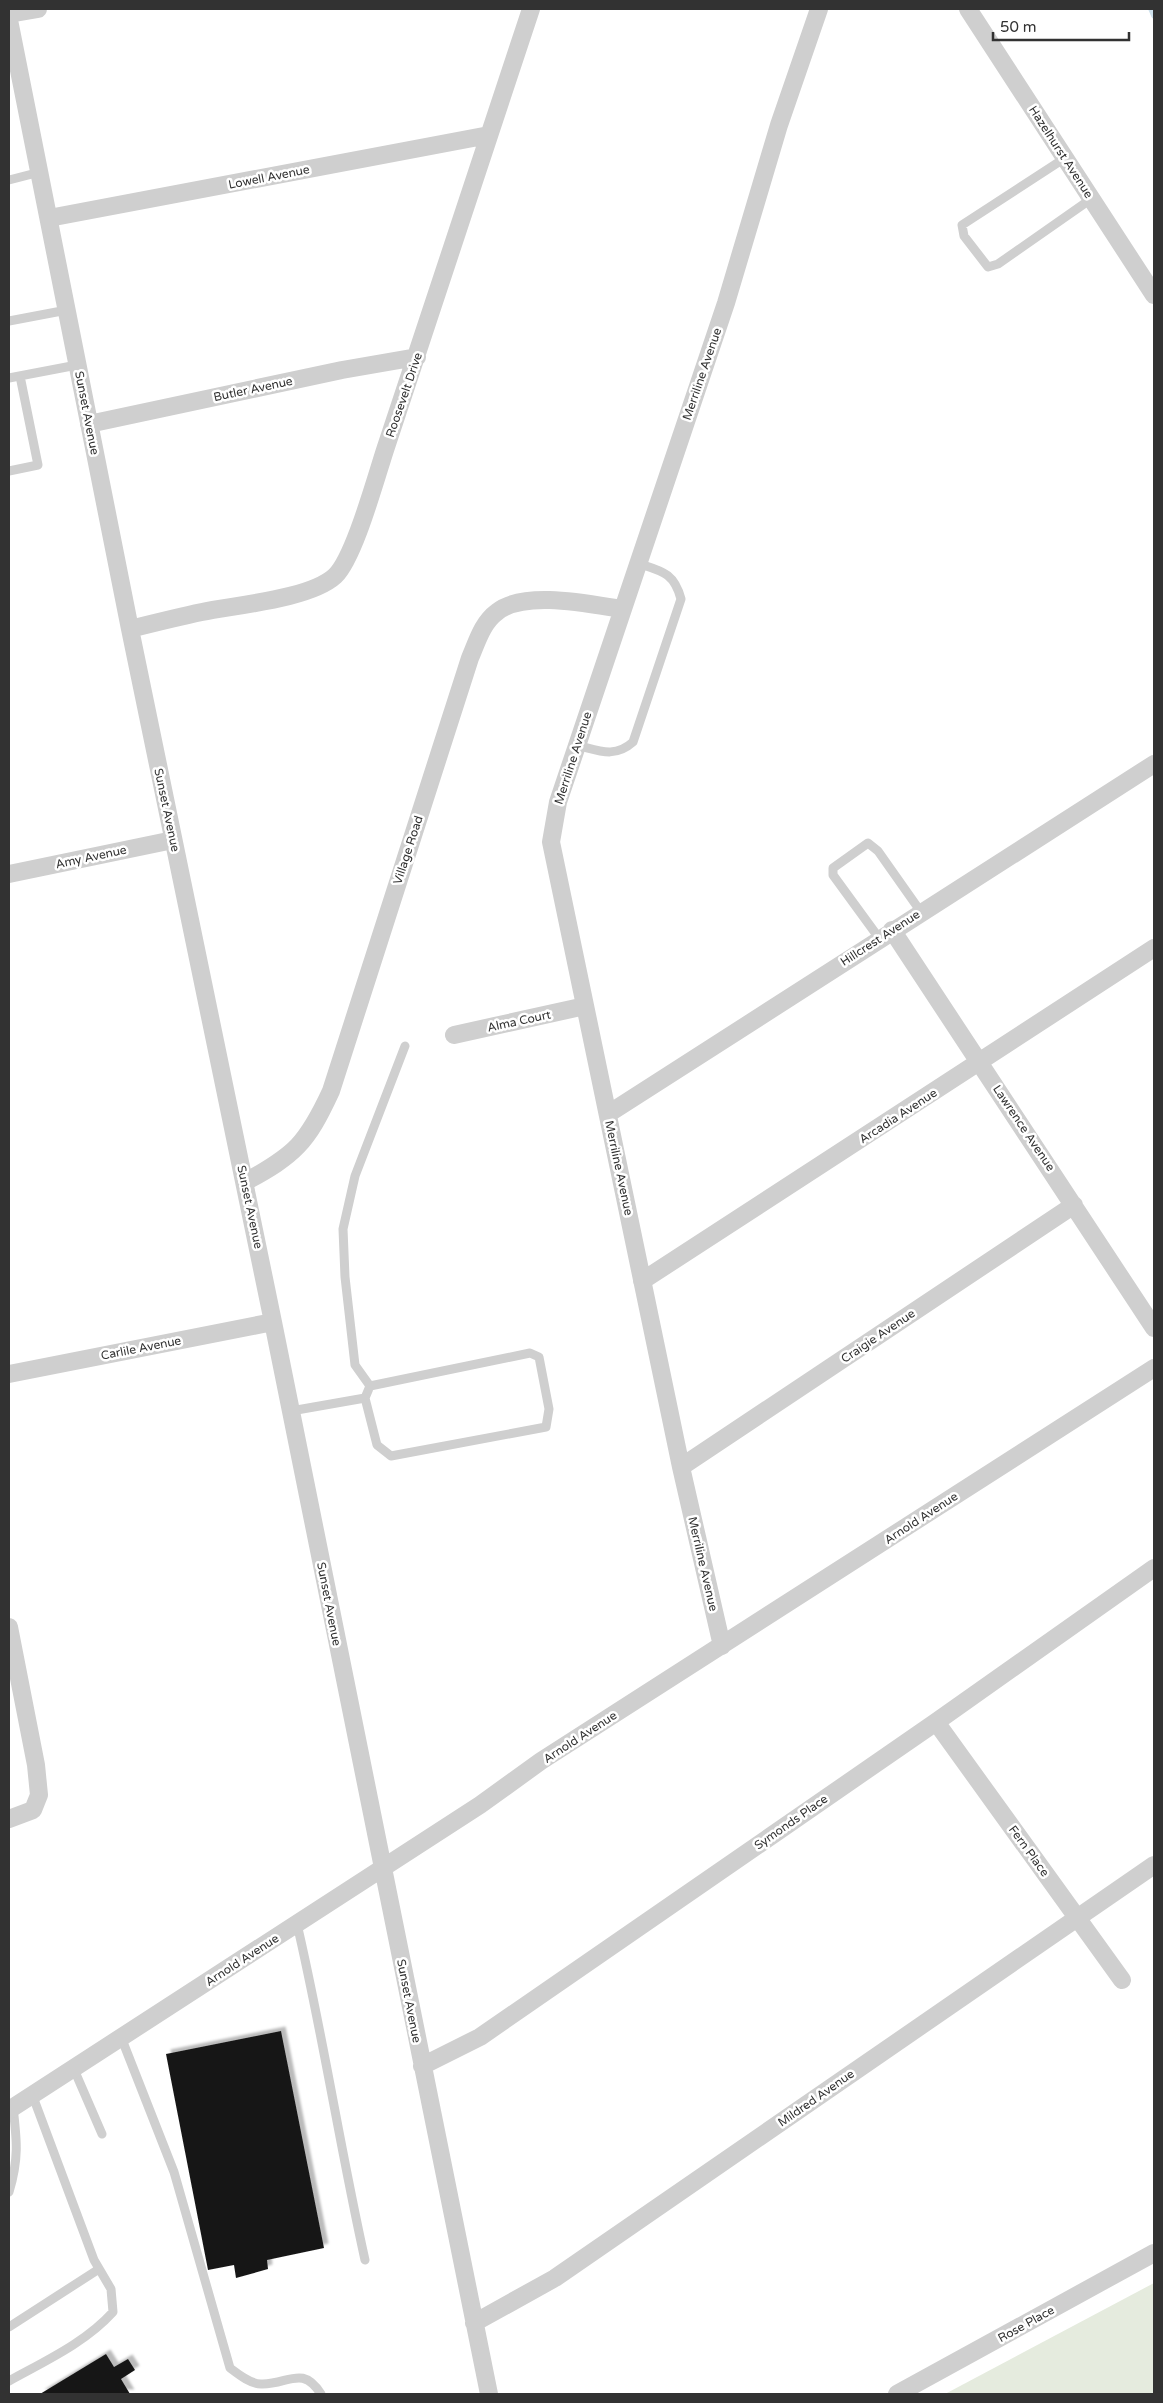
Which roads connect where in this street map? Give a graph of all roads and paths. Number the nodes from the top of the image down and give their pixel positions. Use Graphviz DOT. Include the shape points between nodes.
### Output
graph roads {
  1 [pos="38,9"];
  2 [pos="531,9"];
  3 [pos="819,9"];
  4 [pos="968,9"];
  5 [pos="9,14"];
  6 [pos="9,20"];
  7 [pos="489,135"];
  8 [pos="1065,158"];
  9 [pos="40,172"];
  10 [pos="9,180"];
  11 [pos="1092,198"];
  12 [pos="49,218"];
  13 [pos="1154,295"];
  14 [pos="67,310"];
  15 [pos="9,321"];
  16 [pos="416,357"];
  17 [pos="77,365"];
  18 [pos="20,376"];
  19 [pos="9,378"];
  20 [pos="89,424"];
  21 [pos="9,471"];
  22 [pos="637,563"];
  23 [pos="621,609"];
  24 [pos="130,629"];
  25 [pos="576,745"];
  26 [pos="1154,764"];
  27 [pos="174,840"];
  28 [pos="9,874"];
  29 [pos="921,912"];
  30 [pos="886,934"];
  31 [pos="1154,948"];
  32 [pos="584,1006"];
  33 [pos="454,1035"];
  34 [pos="405,1046"];
  35 [pos="980,1063"];
  36 [pos="608,1114"];
  37 [pos="245,1182"];
  38 [pos="1074,1205"];
  39 [pos="642,1281"];
  40 [pos="273,1322"];
  41 [pos="1154,1328"];
  42 [pos="1154,1368"];
  43 [pos="9,1372"];
  44 [pos="370,1386"];
  45 [pos="365,1398"];
  46 [pos="291,1411"];
  47 [pos="681,1467"];
  48 [pos="1154,1568"];
  49 [pos="9,1627"];
  50 [pos="722,1646"];
  51 [pos="936,1722"];
  52 [pos="9,1818"];
  53 [pos="1154,1865"];
  54 [pos="382,1867"];
  55 [pos="1077,1917"];
  56 [pos="297,1924"];
  57 [pos="1122,1980"];
  58 [pos="122,2037"];
  59 [pos="422,2066"];
  60 [pos="73,2067"];
  61 [pos="32,2094"];
  62 [pos="11,2109"];
  63 [pos="102,2134"];
  64 [pos="9,2192"];
  65 [pos="1154,2253"];
  66 [pos="365,2260"];
  67 [pos="99,2269"];
  68 [pos="474,2324"];
  69 [pos="9,2327"];
  70 [pos="9,2381"];
  71 [pos="321,2394"];
  72 [pos="489,2394"];
  73 [pos="897,2394"];
  1 -- 5 [label="street"];
  2 -- 7 [label="street, Roosevelt Drive"];
  3 -- 22 [label="street, Merriline Avenue" via="726,303"];
  4 -- 8 [label="street, Hazelhurst Avenue"];
  6 -- 9 [label="street, Sunset Avenue"];
  7 -- 12 [label="street, Lowell Avenue"];
  7 -- 16 [label="street, Roosevelt Drive"];
  8 -- 11 [label="street, Hazelhurst Avenue"];
  8 -- 11 [label="lane" via="962,225 964,236 988,267 998,264"];
  9 -- 10 [label="lane"];
  9 -- 12 [label="street, Sunset Avenue"];
  11 -- 13 [label="street, Hazelhurst Avenue"];
  12 -- 14 [label="street, Sunset Avenue"];
  14 -- 15 [label="lane"];
  14 -- 17 [label="street, Sunset Avenue"];
  16 -- 20 [label="street, Butler Avenue"];
  16 -- 24 [label="street, Roosevelt Drive" via="358,531 335,576 317,588 291,595"];
  17 -- 18 [label="lane"];
  17 -- 20 [label="street, Sunset Avenue"];
  18 -- 19 [label="lane"];
  18 -- 21 [label="lane" via="38,465"];
  20 -- 24 [label="street, Sunset Avenue"];
  22 -- 23 [label="street, Merriline Avenue"];
  22 -- 25 [label="lane" via="667,573 678,585 681,599 633,742 624,751 611,752"];
  23 -- 25 [label="street, Merriline Avenue"];
  23 -- 37 [label="street, Village Road" via="534,600 508,606 485,624 467,667 331,1091 316,1124 303,1142 275,1166"];
  24 -- 27 [label="street, Sunset Avenue"];
  25 -- 32 [label="street, Merriline Avenue" via="558,802 551,842"];
  26 -- 29 [label="street, Hillcrest Avenue"];
  27 -- 28 [label="street, Amy Avenue"];
  27 -- 37 [label="street, Sunset Avenue"];
  29 -- 30 [label="street, Hillcrest Avenue"];
  29 -- 30 [label="lane" via="878,851 868,843 833,868 833,875"];
  30 -- 35 [label="street, Lawrence Avenue"];
  30 -- 36 [label="street, Hillcrest Avenue"];
  31 -- 35 [label="street, Arcadia Avenue"];
  32 -- 33 [label="street, Alma Court"];
  32 -- 36 [label="street, Merriline Avenue"];
  34 -- 44 [label="lane" via="355,1176 343,1229 355,1365"];
  35 -- 38 [label="street, Lawrence Avenue"];
  35 -- 39 [label="street, Arcadia Avenue"];
  36 -- 39 [label="street, Merriline Avenue"];
  37 -- 40 [label="street, Sunset Avenue"];
  38 -- 41 [label="street, Lawrence Avenue"];
  38 -- 47 [label="street, Craigie Avenue"];
  39 -- 47 [label="street, Merriline Avenue"];
  40 -- 43 [label="street, Carlile Avenue"];
  40 -- 46 [label="street, Sunset Avenue"];
  42 -- 50 [label="street, Arnold Avenue"];
  44 -- 45 [label="lane"];
  44 -- 45 [label="lane" via="530,1354 539,1357 549,1409 546,1427 391,1456 377,1445"];
  45 -- 46 [label="lane"];
  46 -- 54 [label="street, Sunset Avenue"];
  47 -- 50 [label="street, Merriline Avenue"];
  48 -- 51 [label="street, Symonds Place"];
  49 -- 52 [label="street" via="39,1796 33,1810"];
  50 -- 54 [label="street, Arnold Avenue"];
  51 -- 55 [label="street, Fern Place"];
  51 -- 59 [label="street, Symonds Place" via="480,2036"];
  53 -- 55 [label="street, Mildred Avenue"];
  54 -- 56 [label="street, Arnold Avenue"];
  54 -- 59 [label="street, Sunset Avenue"];
  55 -- 57 [label="street, Fern Place"];
  55 -- 68 [label="street, Mildred Avenue" via="555,2278"];
  56 -- 58 [label="street, Arnold Avenue"];
  56 -- 66 [label="lane"];
  58 -- 60 [label="street, Arnold Avenue"];
  58 -- 71 [label="lane" via="174,2172 230,2368 260,2384 300,2376 312,2381"];
  59 -- 68 [label="street, Sunset Avenue"];
  60 -- 61 [label="street, Arnold Avenue"];
  60 -- 63 [label="lane"];
  61 -- 62 [label="street, Arnold Avenue"];
  61 -- 67 [label="lane"];
  62 -- 64 [label="lane" via="17,2140 17,2167"];
  65 -- 73 [label="street, Rose Place"];
  67 -- 69 [label="lane"];
  67 -- 70 [label="lane" via="111,2289 113,2312 98,2329"];
  68 -- 72 [label="street, Sunset Avenue"];
}
